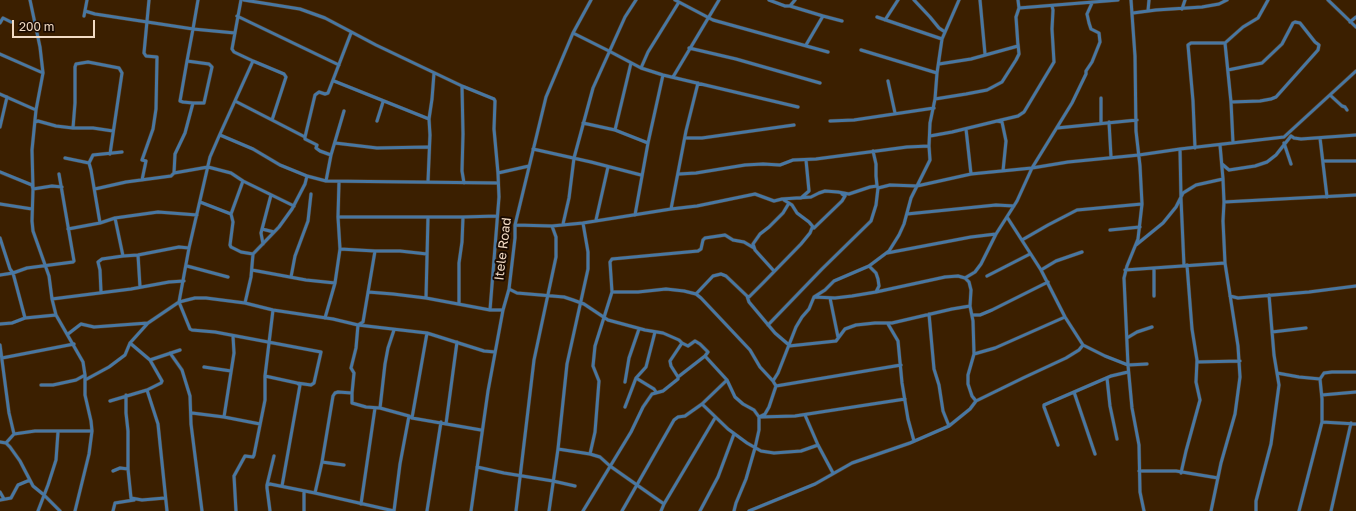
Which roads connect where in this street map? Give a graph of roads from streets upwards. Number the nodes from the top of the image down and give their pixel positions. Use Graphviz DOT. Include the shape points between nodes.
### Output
graph roads {
  1 [pos="30,0"];
  2 [pos="87,0"];
  3 [pos="149,0"];
  4 [pos="198,0"];
  5 [pos="241,0"];
  6 [pos="244,0"];
  7 [pos="591,0"];
  8 [pos="636,0"];
  9 [pos="675,0"];
  10 [pos="719,0"];
  11 [pos="768,0"];
  12 [pos="795,0"];
  13 [pos="898,0"];
  14 [pos="914,0"];
  15 [pos="959,0"];
  16 [pos="980,0"];
  17 [pos="1018,0"];
  18 [pos="1118,0"];
  19 [pos="1131,0"];
  20 [pos="1148,0"];
  21 [pos="1185,0"];
  22 [pos="1227,0"];
  23 [pos="1268,0"];
  24 [pos="1328,0"];
  25 [pos="679,2"];
  26 [pos="1092,3"];
  27 [pos="790,6"];
  28 [pos="1052,6"];
  29 [pos="1019,8"];
  30 [pos="1182,9"];
  31 [pos="1148,10"];
  32 [pos="86,11"];
  33 [pos="1132,13"];
  34 [pos="84,16"];
  35 [pos="237,16"];
  36 [pos="823,16"];
  37 [pos="708,17"];
  38 [pos="877,17"];
  39 [pos="1356,17"];
  40 [pos="885,20"];
  41 [pos="842,21"];
  42 [pos="11,22"];
  43 [pos="147,22"];
  44 [pos="1350,22"];
  45 [pos="0,23"];
  46 [pos="1356,27"];
  47 [pos="194,29"];
  48 [pos="945,32"];
  49 [pos="235,33"];
  50 [pos="352,33"];
  51 [pos="572,33"];
  52 [pos="942,38"];
  53 [pos="1018,43"];
  54 [pos="1225,43"];
  55 [pos="806,45"];
  56 [pos="689,48"];
  57 [pos="861,50"];
  58 [pos="610,51"];
  59 [pos="828,52"];
  60 [pos="0,54"];
  61 [pos="985,54"];
  62 [pos="187,61"];
  63 [pos="253,61"];
  64 [pos="631,63"];
  65 [pos="939,64"];
  66 [pos="339,66"];
  67 [pos="641,68"];
  68 [pos="1228,70"];
  69 [pos="1356,71"];
  70 [pos="43,73"];
  71 [pos="434,73"];
  72 [pos="937,73"];
  73 [pos="663,76"];
  74 [pos="673,77"];
  75 [pos="334,81"];
  76 [pos="888,81"];
  77 [pos="698,83"];
  78 [pos="820,83"];
  79 [pos="462,86"];
  80 [pos="0,94"];
  81 [pos="1330,95"];
  82 [pos="7,97"];
  83 [pos="1101,98"];
  84 [pos="935,99"];
  85 [pos="234,102"];
  86 [pos="383,102"];
  87 [pos="1231,102"];
  88 [pos="193,103"];
  89 [pos="798,107"];
  90 [pos="934,108"];
  91 [pos="36,110"];
  92 [pos="1347,110"];
  93 [pos="344,111"];
  94 [pos="895,113"];
  95 [pos="429,118"];
  96 [pos="272,120"];
  97 [pos="1137,120"];
  98 [pos="377,121"];
  99 [pos="830,121"];
  100 [pos="997,121"];
  101 [pos="37,122"];
  102 [pos="1109,122"];
  103 [pos="583,123"];
  104 [pos="1101,123"];
  105 [pos="794,124"];
  106 [pos="0,127"];
  107 [pos="74,128"];
  108 [pos="1057,128"];
  109 [pos="966,129"];
  110 [pos="615,130"];
  111 [pos="113,131"];
  112 [pos="220,135"];
  113 [pos="1356,135"];
  114 [pos="930,136"];
  115 [pos="1291,136"];
  116 [pos="305,137"];
  117 [pos="1284,137"];
  118 [pos="685,138"];
  119 [pos="1320,138"];
  120 [pos="335,143"];
  121 [pos="648,143"];
  122 [pos="1233,143"];
  123 [pos="1284,143"];
  124 [pos="1220,145"];
  125 [pos="929,146"];
  126 [pos="428,147"];
  127 [pos="1195,148"];
  128 [pos="533,149"];
  129 [pos="1180,149"];
  130 [pos="873,151"];
  131 [pos="122,152"];
  132 [pos="110,154"];
  133 [pos="331,155"];
  134 [pos="1139,155"];
  135 [pos="1111,157"];
  136 [pos="66,158"];
  137 [pos="574,158"];
  138 [pos="806,160"];
  139 [pos="1356,161"];
  140 [pos="1324,162"];
  141 [pos="89,163"];
  142 [pos="1222,164"];
  143 [pos="1291,164"];
  144 [pos="529,166"];
  145 [pos="608,166"];
  146 [pos="208,167"];
  147 [pos="1032,168"];
  148 [pos="1003,171"];
  149 [pos="0,172"];
  150 [pos="174,173"];
  151 [pos="498,173"];
  152 [pos="59,174"];
  153 [pos="678,174"];
  154 [pos="971,174"];
  155 [pos="641,175"];
  156 [pos="308,176"];
  157 [pos="1223,179"];
  158 [pos="142,180"];
  159 [pos="326,181"];
  160 [pos="243,182"];
  161 [pos="339,182"];
  162 [pos="428,182"];
  163 [pos="464,182"];
  164 [pos="498,183"];
  165 [pos="916,186"];
  166 [pos="62,187"];
  167 [pos="878,187"];
  168 [pos="33,189"];
  169 [pos="95,189"];
  170 [pos="838,192"];
  171 [pos="311,194"];
  172 [pos="849,194"];
  173 [pos="270,195"];
  174 [pos="1356,195"];
  175 [pos="844,196"];
  176 [pos="1327,197"];
  177 [pos="801,198"];
  178 [pos="782,199"];
  179 [pos="1180,200"];
  180 [pos="200,202"];
  181 [pos="1224,202"];
  182 [pos="789,203"];
  183 [pos="0,204"];
  184 [pos="1142,204"];
  185 [pos="294,206"];
  186 [pos="1014,206"];
  187 [pos="32,209"];
  188 [pos="671,209"];
  189 [pos="231,214"];
  190 [pos="907,214"];
  191 [pos="197,215"];
  192 [pos="635,215"];
  193 [pos="497,216"];
  194 [pos="338,217"];
  195 [pos="428,217"];
  196 [pos="463,217"];
  197 [pos="1008,217"];
  198 [pos="115,218"];
  199 [pos="596,220"];
  200 [pos="100,223"];
  201 [pos="583,223"];
  202 [pos="563,224"];
  203 [pos="515,225"];
  204 [pos="552,226"];
  205 [pos="1140,227"];
  206 [pos="814,228"];
  207 [pos="68,229"];
  208 [pos="262,230"];
  209 [pos="1110,230"];
  210 [pos="274,232"];
  211 [pos="996,234"];
  212 [pos="0,238"];
  213 [pos="1144,238"];
  214 [pos="1138,239"];
  215 [pos="1022,240"];
  216 [pos="263,244"];
  217 [pos="1135,246"];
  218 [pos="189,248"];
  219 [pos="754,248"];
  220 [pos="340,249"];
  221 [pos="375,251"];
  222 [pos="1082,252"];
  223 [pos="886,253"];
  224 [pos="253,254"];
  225 [pos="427,254"];
  226 [pos="1030,254"];
  227 [pos="123,256"];
  228 [pos="138,256"];
  229 [pos="1225,264"];
  230 [pos="45,266"];
  231 [pos="187,266"];
  232 [pos="869,266"];
  233 [pos="1186,266"];
  234 [pos="1154,268"];
  235 [pos="252,270"];
  236 [pos="1041,270"];
  237 [pos="1125,270"];
  238 [pos="774,271"];
  239 [pos="13,273"];
  240 [pos="0,275"];
  241 [pos="987,276"];
  242 [pos="228,277"];
  243 [pos="291,278"];
  244 [pos="965,278"];
  245 [pos="184,281"];
  246 [pos="1048,282"];
  247 [pos="335,283"];
  248 [pos="1356,286"];
  249 [pos="140,287"];
  250 [pos="509,289"];
  251 [pos="101,292"];
  252 [pos="368,292"];
  253 [pos="612,292"];
  254 [pos="876,292"];
  255 [pos="696,294"];
  256 [pos="1269,294"];
  257 [pos="548,296"];
  258 [pos="747,296"];
  259 [pos="1154,296"];
  260 [pos="1230,296"];
  261 [pos="814,297"];
  262 [pos="426,298"];
  263 [pos="830,298"];
  264 [pos="1238,298"];
  265 [pos="52,299"];
  266 [pos="179,302"];
  267 [pos="245,303"];
  268 [pos="580,303"];
  269 [pos="459,304"];
  270 [pos="970,306"];
  271 [pos="1232,307"];
  272 [pos="273,310"];
  273 [pos="490,310"];
  274 [pos="503,310"];
  275 [pos="930,314"];
  276 [pos="56,315"];
  277 [pos="972,315"];
  278 [pos="604,316"];
  279 [pos="1065,317"];
  280 [pos="25,318"];
  281 [pos="325,318"];
  282 [pos="148,323"];
  283 [pos="0,324"];
  284 [pos="888,324"];
  285 [pos="358,325"];
  286 [pos="768,325"];
  287 [pos="1152,327"];
  288 [pos="1306,328"];
  289 [pos="639,329"];
  290 [pos="394,330"];
  291 [pos="654,332"];
  292 [pos="1272,332"];
  293 [pos="427,333"];
  294 [pos="68,334"];
  295 [pos="233,336"];
  296 [pos="1126,338"];
  297 [pos="839,339"];
  298 [pos="269,342"];
  299 [pos="457,342"];
  300 [pos="130,343"];
  301 [pos="682,343"];
  302 [pos="74,344"];
  303 [pos="0,345"];
  304 [pos="1083,345"];
  305 [pos="789,346"];
  306 [pos="180,350"];
  307 [pos="495,352"];
  308 [pos="170,353"];
  309 [pos="974,354"];
  310 [pos="705,356"];
  311 [pos="2,358"];
  312 [pos="150,360"];
  313 [pos="1240,361"];
  314 [pos="1197,362"];
  315 [pos="1147,364"];
  316 [pos="901,365"];
  317 [pos="1128,365"];
  318 [pos="204,367"];
  319 [pos="231,371"];
  320 [pos="1128,372"];
  321 [pos="1356,372"];
  322 [pos="1277,373"];
  323 [pos="85,375"];
  324 [pos="265,376"];
  325 [pos="678,377"];
  326 [pos="636,378"];
  327 [pos="1108,378"];
  328 [pos="1320,379"];
  329 [pos="85,380"];
  330 [pos="727,380"];
  331 [pos="773,381"];
  332 [pos="625,382"];
  333 [pos="297,383"];
  334 [pos="41,385"];
  335 [pos="776,386"];
  336 [pos="147,390"];
  337 [pos="656,392"];
  338 [pos="1074,392"];
  339 [pos="1356,392"];
  340 [pos="352,393"];
  341 [pos="126,395"];
  342 [pos="1322,395"];
  343 [pos="905,399"];
  344 [pos="110,401"];
  345 [pos="976,402"];
  346 [pos="702,404"];
  347 [pos="625,407"];
  348 [pos="375,408"];
  349 [pos="380,408"];
  350 [pos="192,413"];
  351 [pos="805,415"];
  352 [pos="224,417"];
  353 [pos="410,417"];
  354 [pos="759,417"];
  355 [pos="715,418"];
  356 [pos="441,422"];
  357 [pos="1322,422"];
  358 [pos="1351,423"];
  359 [pos="260,424"];
  360 [pos="446,424"];
  361 [pos="1356,424"];
  362 [pos="949,426"];
  363 [pos="481,430"];
  364 [pos="92,431"];
  365 [pos="58,432"];
  366 [pos="14,434"];
  367 [pos="734,434"];
  368 [pos="1117,439"];
  369 [pos="914,441"];
  370 [pos="0,442"];
  371 [pos="6,443"];
  372 [pos="818,445"];
  373 [pos="1058,445"];
  374 [pos="755,448"];
  375 [pos="558,449"];
  376 [pos="590,454"];
  377 [pos="1095,454"];
  378 [pos="274,456"];
  379 [pos="322,462"];
  380 [pos="344,465"];
  381 [pos="610,466"];
  382 [pos="477,467"];
  383 [pos="128,469"];
  384 [pos="114,471"];
  385 [pos="1139,471"];
  386 [pos="833,473"];
  387 [pos="1181,473"];
  388 [pos="520,475"];
  389 [pos="1218,478"];
  390 [pos="30,480"];
  391 [pos="553,481"];
  392 [pos="267,485"];
  393 [pos="637,485"];
  394 [pos="282,486"];
  395 [pos="575,486"];
  396 [pos="304,491"];
  397 [pos="0,492"];
  398 [pos="315,493"];
  399 [pos="44,495"];
  400 [pos="165,498"];
  401 [pos="4,499"];
  402 [pos="138,499"];
  403 [pos="0,500"];
  404 [pos="361,504"];
  405 [pos="664,504"];
  406 [pos="38,511"];
  407 [pos="60,511"];
  408 [pos="75,511"];
  409 [pos="113,511"];
  410 [pos="166,511"];
  411 [pos="202,511"];
  412 [pos="236,511"];
  413 [pos="270,511"];
  414 [pos="304,511"];
  415 [pos="394,511"];
  416 [pos="427,511"];
  417 [pos="471,511"];
  418 [pos="516,511"];
  419 [pos="549,511"];
  420 [pos="583,511"];
  421 [pos="622,511"];
  422 [pos="661,511"];
  423 [pos="700,511"];
  424 [pos="734,511"];
  425 [pos="750,511"];
  426 [pos="1144,511"];
  427 [pos="1212,511"];
  428 [pos="1256,511"];
  429 [pos="1299,511"];
  430 [pos="1330,511"];
  1 -- 70 [label="street"];
  2 -- 32 [label="street"];
  3 -- 43 [label="street"];
  4 -- 47 [label="street"];
  5 -- 35 [label="street"];
  6 -- 50 [label="street" via="300,9 325,18"];
  7 -- 51 [label="street, Itele Road"];
  8 -- 58 [label="street" via="625,17"];
  9 -- 25 [label="street"];
  10 -- 37 [label="street"];
  11 -- 27 [label="street"];
  12 -- 27 [label="street"];
  13 -- 40 [label="street"];
  14 -- 48 [label="street"];
  15 -- 48 [label="street"];
  16 -- 61 [label="street"];
  17 -- 29 [label="street"];
  18 -- 26 [label="street"];
  19 -- 33 [label="street"];
  20 -- 31 [label="street"];
  21 -- 30 [label="street"];
  22 -- 30 [label="street" via="1219,4"];
  23 -- 54 [label="street" via="1258,18"];
  24 -- 44 [label="street"];
  25 -- 37 [label="street"];
  25 -- 67 [label="street"];
  26 -- 28 [label="street"];
  26 -- 108 [label="street" via="1087,14 1091,29 1099,33 1100,42 1072,103"];
  27 -- 36 [label="street"];
  28 -- 29 [label="street"];
  28 -- 100 [label="street" via="1054,62 1024,112"];
  29 -- 53 [label="street" via="1016,17"];
  30 -- 31 [label="street"];
  31 -- 33 [label="street"];
  32 -- 34 [label="street"];
  32 -- 43 [label="street"];
  33 -- 97 [label="street"];
  35 -- 49 [label="street"];
  35 -- 66 [label="street"];
  36 -- 41 [label="street"];
  36 -- 55 [label="street"];
  37 -- 55 [label="street"];
  37 -- 56 [label="street"];
  38 -- 40 [label="street"];
  39 -- 44 [label="street"];
  40 -- 52 [label="street"];
  42 -- 45 [label="street" via="3,18"];
  43 -- 47 [label="street"];
  43 -- 158 [label="street" via="144,53 146,56 156,57 156,110 153,130 142,160 146,161"];
  44 -- 46 [label="street"];
  47 -- 49 [label="street"];
  47 -- 62 [label="street"];
  48 -- 52 [label="street"];
  49 -- 63 [label="street" via="232,49"];
  50 -- 66 [label="street"];
  50 -- 71 [label="street"];
  51 -- 58 [label="street"];
  51 -- 128 [label="street, Itele Road" via="546,97"];
  52 -- 65 [label="street"];
  53 -- 61 [label="street" via="1018,46"];
  53 -- 84 [label="street" via="1019,54 1002,82 987,90"];
  54 -- 68 [label="street"];
  54 -- 127 [label="street" via="1192,42 1188,45"];
  55 -- 59 [label="street"];
  56 -- 74 [label="street"];
  56 -- 78 [label="street"];
  57 -- 72 [label="street"];
  58 -- 64 [label="street"];
  58 -- 103 [label="street" via="592,88"];
  60 -- 70 [label="street"];
  61 -- 65 [label="street"];
  62 -- 88 [label="street" via="180,101"];
  62 -- 88 [label="street" via="212,67 204,103"];
  63 -- 85 [label="street"];
  63 -- 96 [label="street" via="286,75"];
  64 -- 67 [label="street"];
  64 -- 110 [label="street"];
  65 -- 72 [label="street"];
  66 -- 75 [label="street"];
  67 -- 73 [label="street"];
  68 -- 87 [label="street"];
  68 -- 87 [label="street" via="1262,63 1282,44 1295,22 1300,23 1319,45 1318,50 1276,97 1260,101"];
  69 -- 81 [label="street"];
  70 -- 91 [label="street"];
  71 -- 79 [label="street"];
  71 -- 95 [label="street"];
  72 -- 84 [label="street"];
  73 -- 74 [label="street"];
  73 -- 121 [label="street"];
  74 -- 77 [label="street"];
  75 -- 86 [label="street"];
  75 -- 116 [label="street" via="328,94 319,92 315,95"];
  76 -- 94 [label="street"];
  77 -- 89 [label="street"];
  77 -- 118 [label="street"];
  79 -- 151 [label="street" via="495,101 494,130"];
  79 -- 163 [label="street"];
  80 -- 82 [label="street"];
  81 -- 92 [label="street"];
  81 -- 117 [label="street"];
  82 -- 91 [label="street"];
  82 -- 106 [label="street"];
  83 -- 104 [label="street"];
  84 -- 90 [label="street"];
  85 -- 96 [label="street"];
  85 -- 112 [label="street"];
  86 -- 95 [label="street"];
  86 -- 98 [label="street"];
  87 -- 122 [label="street"];
  88 -- 150 [label="street" via="185,133 175,154"];
  90 -- 94 [label="street"];
  90 -- 114 [label="street"];
  91 -- 101 [label="street"];
  93 -- 120 [label="street"];
  94 -- 99 [label="street"];
  95 -- 126 [label="street"];
  96 -- 116 [label="street"];
  97 -- 102 [label="street"];
  97 -- 134 [label="street" via="1136,138"];
  100 -- 109 [label="street"];
  100 -- 148 [label="street" via="1003,123 1006,141"];
  101 -- 107 [label="street"];
  101 -- 168 [label="street" via="32,150"];
  102 -- 104 [label="street"];
  102 -- 135 [label="street"];
  103 -- 110 [label="street"];
  103 -- 137 [label="street"];
  104 -- 108 [label="street"];
  105 -- 118 [label="street" via="702,138"];
  107 -- 111 [label="street"];
  107 -- 111 [label="street" via="74,67 76,64 88,62 119,68 122,73"];
  108 -- 147 [label="street"];
  109 -- 114 [label="street"];
  109 -- 154 [label="street"];
  110 -- 121 [label="street"];
  111 -- 132 [label="street"];
  112 -- 146 [label="street"];
  112 -- 156 [label="street"];
  113 -- 119 [label="street"];
  114 -- 125 [label="street"];
  115 -- 117 [label="street"];
  115 -- 119 [label="street" via="1301,139"];
  115 -- 123 [label="street"];
  116 -- 133 [label="street" via="317,145 316,148 320,151"];
  117 -- 122 [label="street"];
  118 -- 153 [label="street"];
  119 -- 140 [label="street"];
  120 -- 126 [label="street" via="377,148"];
  120 -- 133 [label="street"];
  121 -- 155 [label="street"];
  122 -- 124 [label="street"];
  123 -- 142 [label="street" via="1276,155 1267,162 1229,170"];
  123 -- 143 [label="street"];
  124 -- 127 [label="street"];
  124 -- 142 [label="street"];
  125 -- 130 [label="street"];
  125 -- 165 [label="street" via="929,164"];
  126 -- 162 [label="street"];
  127 -- 129 [label="street"];
  128 -- 137 [label="street"];
  128 -- 144 [label="street, Itele Road"];
  129 -- 134 [label="street"];
  129 -- 179 [label="street"];
  130 -- 138 [label="street"];
  130 -- 167 [label="street"];
  131 -- 132 [label="street"];
  132 -- 141 [label="street" via="93,155"];
  133 -- 159 [label="street"];
  134 -- 135 [label="street"];
  134 -- 184 [label="street"];
  135 -- 147 [label="street"];
  136 -- 141 [label="street"];
  137 -- 145 [label="street"];
  137 -- 202 [label="street"];
  138 -- 153 [label="street" via="793,160 780,165 745,165"];
  138 -- 177 [label="street" via="809,191"];
  139 -- 140 [label="street"];
  140 -- 176 [label="street"];
  141 -- 169 [label="street"];
  142 -- 157 [label="street"];
  144 -- 151 [label="street"];
  144 -- 203 [label="street, Itele Road"];
  145 -- 155 [label="street"];
  145 -- 199 [label="street"];
  146 -- 150 [label="street"];
  146 -- 160 [label="street" via="231,173"];
  146 -- 180 [label="street"];
  147 -- 148 [label="street"];
  147 -- 186 [label="street"];
  148 -- 154 [label="street"];
  149 -- 168 [label="street" via="32,185"];
  150 -- 158 [label="street" via="171,176"];
  151 -- 164 [label="street"];
  152 -- 166 [label="street"];
  153 -- 188 [label="street"];
  154 -- 165 [label="street"];
  155 -- 192 [label="street"];
  156 -- 159 [label="street"];
  156 -- 185 [label="street"];
  157 -- 179 [label="street" via="1196,184 1183,193"];
  157 -- 181 [label="street"];
  158 -- 169 [label="street"];
  159 -- 161 [label="street"];
  160 -- 173 [label="street"];
  160 -- 189 [label="street"];
  161 -- 162 [label="street"];
  161 -- 194 [label="street"];
  162 -- 163 [label="street"];
  163 -- 164 [label="street"];
  164 -- 193 [label="street"];
  165 -- 167 [label="street"];
  165 -- 190 [label="street"];
  166 -- 168 [label="street"];
  166 -- 207 [label="street"];
  167 -- 172 [label="street"];
  167 -- 286 [label="street" via="876,205 870,221"];
  168 -- 187 [label="street"];
  169 -- 200 [label="street"];
  170 -- 172 [label="street"];
  170 -- 175 [label="street"];
  170 -- 177 [label="street" via="824,192"];
  171 -- 243 [label="street" via="308,221 295,256"];
  172 -- 175 [label="street"];
  173 -- 185 [label="street"];
  173 -- 208 [label="street"];
  174 -- 176 [label="street"];
  175 -- 206 [label="street" via="836,209"];
  176 -- 181 [label="street"];
  177 -- 178 [label="street"];
  178 -- 182 [label="street"];
  178 -- 188 [label="street" via="774,201 754,194"];
  179 -- 213 [label="street" via="1163,223"];
  179 -- 233 [label="street"];
  180 -- 189 [label="street"];
  180 -- 191 [label="street"];
  181 -- 229 [label="street"];
  182 -- 206 [label="street"];
  182 -- 219 [label="street" via="783,213 755,239"];
  183 -- 187 [label="street"];
  184 -- 205 [label="street"];
  184 -- 215 [label="street" via="1077,210"];
  185 -- 210 [label="street"];
  186 -- 190 [label="street" via="996,205"];
  186 -- 197 [label="street"];
  187 -- 230 [label="street" via="33,231"];
  188 -- 192 [label="street"];
  189 -- 224 [label="street" via="233,222 230,247"];
  190 -- 223 [label="street" via="899,236"];
  191 -- 198 [label="street" via="158,212"];
  191 -- 218 [label="street"];
  192 -- 199 [label="street"];
  193 -- 196 [label="street"];
  193 -- 273 [label="street"];
  194 -- 195 [label="street"];
  194 -- 220 [label="street"];
  195 -- 196 [label="street"];
  195 -- 225 [label="street"];
  196 -- 269 [label="street"];
  197 -- 211 [label="street"];
  197 -- 215 [label="street"];
  198 -- 200 [label="street"];
  198 -- 227 [label="street"];
  199 -- 201 [label="street"];
  200 -- 207 [label="street"];
  201 -- 202 [label="street"];
  201 -- 268 [label="street" via="588,269"];
  202 -- 204 [label="street"];
  203 -- 204 [label="street"];
  203 -- 250 [label="street, Itele Road" via="516,238"];
  204 -- 257 [label="street" via="556,237 556,257"];
  205 -- 209 [label="street"];
  205 -- 214 [label="street"];
  206 -- 238 [label="street"];
  207 -- 230 [label="street" via="74,261"];
  208 -- 210 [label="street"];
  208 -- 216 [label="street"];
  210 -- 216 [label="street"];
  211 -- 223 [label="street"];
  211 -- 244 [label="street" via="975,272"];
  212 -- 239 [label="street"];
  213 -- 214 [label="street"];
  213 -- 217 [label="street"];
  214 -- 217 [label="street"];
  215 -- 226 [label="street"];
  216 -- 224 [label="street"];
  217 -- 237 [label="street"];
  218 -- 228 [label="street" via="179,247"];
  218 -- 231 [label="street"];
  219 -- 238 [label="street"];
  219 -- 253 [label="street" via="725,235 705,238 698,251 612,259"];
  220 -- 221 [label="street"];
  220 -- 247 [label="street"];
  221 -- 225 [label="street"];
  221 -- 252 [label="street"];
  222 -- 236 [label="street" via="1056,261"];
  223 -- 232 [label="street"];
  224 -- 235 [label="street"];
  225 -- 262 [label="street"];
  226 -- 236 [label="street"];
  226 -- 241 [label="street"];
  227 -- 228 [label="street"];
  227 -- 251 [label="street" via="98,262"];
  228 -- 249 [label="street"];
  229 -- 233 [label="street"];
  229 -- 260 [label="street"];
  230 -- 239 [label="street"];
  230 -- 265 [label="street"];
  231 -- 242 [label="street"];
  231 -- 245 [label="street"];
  232 -- 254 [label="street" via="878,279 879,286"];
  232 -- 261 [label="street" via="840,278"];
  233 -- 234 [label="street"];
  233 -- 314 [label="street"];
  234 -- 237 [label="street"];
  234 -- 259 [label="street"];
  235 -- 243 [label="street"];
  235 -- 267 [label="street"];
  236 -- 246 [label="street"];
  237 -- 296 [label="street"];
  238 -- 258 [label="street" via="749,297"];
  239 -- 240 [label="street"];
  239 -- 280 [label="street"];
  243 -- 247 [label="street"];
  244 -- 254 [label="street" via="945,277"];
  244 -- 270 [label="street" via="971,290"];
  245 -- 249 [label="street"];
  245 -- 266 [label="street"];
  246 -- 277 [label="street" via="992,310"];
  246 -- 279 [label="street"];
  247 -- 281 [label="street"];
  248 -- 256 [label="street"];
  249 -- 251 [label="street"];
  250 -- 257 [label="street" via="517,293"];
  250 -- 274 [label="street, Itele Road"];
  251 -- 265 [label="street"];
  252 -- 262 [label="street"];
  252 -- 285 [label="street" via="363,322"];
  253 -- 255 [label="street" via="666,289"];
  253 -- 278 [label="street"];
  254 -- 263 [label="street"];
  255 -- 258 [label="street" via="713,276 721,274"];
  255 -- 331 [label="street" via="750,350 760,367"];
  256 -- 264 [label="street"];
  256 -- 292 [label="street"];
  257 -- 268 [label="street" via="564,297"];
  257 -- 388 [label="street" via="534,360"];
  258 -- 286 [label="street"];
  260 -- 264 [label="street"];
  260 -- 271 [label="street"];
  261 -- 263 [label="street"];
  261 -- 305 [label="street" via="796,327"];
  262 -- 269 [label="street"];
  263 -- 297 [label="street"];
  264 -- 271 [label="street"];
  265 -- 276 [label="street"];
  266 -- 267 [label="street" via="206,298"];
  266 -- 282 [label="street"];
  266 -- 295 [label="street" via="190,329"];
  267 -- 272 [label="street"];
  268 -- 278 [label="street"];
  268 -- 375 [label="street" via="567,364"];
  269 -- 273 [label="street"];
  270 -- 275 [label="street"];
  270 -- 277 [label="street"];
  271 -- 313 [label="street"];
  272 -- 281 [label="street"];
  272 -- 298 [label="street"];
  273 -- 274 [label="street"];
  274 -- 307 [label="street, Itele Road"];
  275 -- 284 [label="street"];
  275 -- 362 [label="street" via="934,369"];
  276 -- 280 [label="street"];
  276 -- 294 [label="street"];
  277 -- 309 [label="street"];
  278 -- 289 [label="street" via="608,320"];
  278 -- 376 [label="street" via="595,346 593,366 599,381 595,432"];
  279 -- 304 [label="street"];
  279 -- 309 [label="street" via="995,348"];
  280 -- 283 [label="street"];
  281 -- 285 [label="street"];
  282 -- 294 [label="street" via="94,327 81,324"];
  282 -- 300 [label="street"];
  284 -- 297 [label="street" via="856,325 841,332"];
  284 -- 316 [label="street" via="898,341"];
  285 -- 290 [label="street"];
  285 -- 340 [label="street" via="351,368 354,373"];
  286 -- 305 [label="street"];
  287 -- 296 [label="street"];
  288 -- 292 [label="street"];
  289 -- 291 [label="street"];
  289 -- 332 [label="street" via="629,358"];
  290 -- 293 [label="street"];
  290 -- 349 [label="street" via="385,364"];
  291 -- 301 [label="street" via="663,333"];
  291 -- 326 [label="street" via="646,367"];
  292 -- 322 [label="street"];
  293 -- 299 [label="street"];
  293 -- 353 [label="street"];
  294 -- 302 [label="street"];
  295 -- 298 [label="street"];
  295 -- 319 [label="street"];
  296 -- 317 [label="street"];
  297 -- 305 [label="street" via="832,342"];
  298 -- 324 [label="street"];
  298 -- 333 [label="street" via="321,352 314,383"];
  299 -- 307 [label="street"];
  299 -- 360 [label="street"];
  300 -- 312 [label="street"];
  300 -- 329 [label="street" via="124,355 110,367"];
  301 -- 310 [label="street" via="689,346 695,341 708,352"];
  301 -- 325 [label="street" via="670,361"];
  302 -- 311 [label="street"];
  302 -- 323 [label="street" via="83,362"];
  303 -- 311 [label="street"];
  304 -- 317 [label="street"];
  304 -- 345 [label="street" via="1066,358"];
  305 -- 331 [label="street"];
  306 -- 308 [label="street"];
  307 -- 363 [label="street, Itele Road"];
  308 -- 312 [label="street"];
  308 -- 350 [label="street" via="182,370 187,383"];
  309 -- 345 [label="street" via="968,384"];
  310 -- 325 [label="street"];
  310 -- 330 [label="street"];
  311 -- 366 [label="street"];
  312 -- 336 [label="street" via="162,381"];
  313 -- 314 [label="street"];
  313 -- 389 [label="street" via="1237,405"];
  314 -- 387 [label="street" via="1196,382 1200,400"];
  315 -- 317 [label="street"];
  316 -- 335 [label="street"];
  316 -- 343 [label="street"];
  317 -- 320 [label="street"];
  318 -- 319 [label="street"];
  319 -- 352 [label="street"];
  320 -- 327 [label="street"];
  320 -- 385 [label="street" via="1139,445"];
  321 -- 328 [label="street" via="1324,373"];
  322 -- 328 [label="street"];
  322 -- 428 [label="street" via="1279,385 1274,432"];
  323 -- 329 [label="street"];
  323 -- 334 [label="street" via="76,380"];
  324 -- 333 [label="street"];
  324 -- 359 [label="street" via="265,400"];
  325 -- 337 [label="street" via="663,391"];
  326 -- 337 [label="street"];
  326 -- 347 [label="street"];
  327 -- 338 [label="street"];
  327 -- 368 [label="street" via="1110,406"];
  328 -- 342 [label="street"];
  329 -- 364 [label="street" via="85,395"];
  330 -- 346 [label="street"];
  330 -- 354 [label="street" via="735,397 754,410"];
  331 -- 335 [label="street"];
  333 -- 394 [label="street" via="300,387"];
  335 -- 354 [label="street" via="769,407 765,414"];
  336 -- 341 [label="street"];
  336 -- 400 [label="street" via="158,424"];
  337 -- 381 [label="street" via="643,406 631,432"];
  338 -- 373 [label="street" via="1044,405"];
  338 -- 377 [label="street"];
  339 -- 342 [label="street"];
  340 -- 348 [label="street" via="352,403"];
  340 -- 379 [label="street" via="338,392 333,396"];
  341 -- 344 [label="street"];
  341 -- 383 [label="street"];
  342 -- 357 [label="street"];
  343 -- 351 [label="street"];
  343 -- 369 [label="street"];
  345 -- 362 [label="street"];
  346 -- 355 [label="street"];
  346 -- 393 [label="street" via="674,420"];
  348 -- 349 [label="street"];
  348 -- 404 [label="street"];
  349 -- 353 [label="street"];
  350 -- 352 [label="street"];
  350 -- 411 [label="street" via="191,424"];
  351 -- 354 [label="street"];
  351 -- 372 [label="street"];
  352 -- 359 [label="street"];
  353 -- 356 [label="street"];
  353 -- 415 [label="street" via="401,457"];
  354 -- 374 [label="street"];
  355 -- 367 [label="street"];
  355 -- 405 [label="street"];
  356 -- 360 [label="street"];
  356 -- 416 [label="street"];
  357 -- 358 [label="street"];
  357 -- 429 [label="street"];
  358 -- 361 [label="street"];
  358 -- 430 [label="street"];
  359 -- 412 [label="street" via="254,455 245,456 234,476"];
  360 -- 363 [label="street"];
  362 -- 369 [label="street"];
  363 -- 382 [label="street, Itele Road"];
  364 -- 365 [label="street"];
  364 -- 408 [label="street"];
  365 -- 366 [label="street" via="35,431"];
  365 -- 399 [label="street" via="56,460"];
  366 -- 371 [label="street"];
  367 -- 374 [label="street"];
  367 -- 423 [label="street" via="718,477"];
  369 -- 386 [label="street" via="852,463"];
  370 -- 371 [label="street"];
  371 -- 390 [label="street"];
  372 -- 374 [label="street" via="801,451 774,452"];
  372 -- 386 [label="street"];
  374 -- 424 [label="street"];
  375 -- 376 [label="street"];
  375 -- 391 [label="street"];
  376 -- 381 [label="street" via="600,457"];
  378 -- 392 [label="street"];
  379 -- 380 [label="street"];
  379 -- 398 [label="street"];
  381 -- 393 [label="street"];
  381 -- 420 [label="street"];
  382 -- 388 [label="street"];
  382 -- 417 [label="street, Itele Road"];
  383 -- 384 [label="street" via="120,468"];
  383 -- 402 [label="street" via="131,498"];
  385 -- 387 [label="street"];
  385 -- 426 [label="street"];
  386 -- 425 [label="street" via="816,484"];
  387 -- 389 [label="street"];
  388 -- 391 [label="street"];
  388 -- 418 [label="street"];
  389 -- 427 [label="street"];
  390 -- 399 [label="street"];
  390 -- 401 [label="street" via="18,485 11,498"];
  391 -- 395 [label="street"];
  391 -- 419 [label="street"];
  392 -- 394 [label="street"];
  392 -- 413 [label="street"];
  393 -- 405 [label="street"];
  393 -- 421 [label="street"];
  394 -- 396 [label="street"];
  396 -- 398 [label="street"];
  396 -- 414 [label="street"];
  397 -- 401 [label="street"];
  398 -- 404 [label="street"];
  399 -- 406 [label="street"];
  399 -- 407 [label="street"];
  400 -- 402 [label="street"];
  400 -- 410 [label="street"];
  401 -- 403 [label="street"];
  402 -- 409 [label="street" via="115,503"];
  404 -- 415 [label="street"];
  405 -- 422 [label="street"];
}
